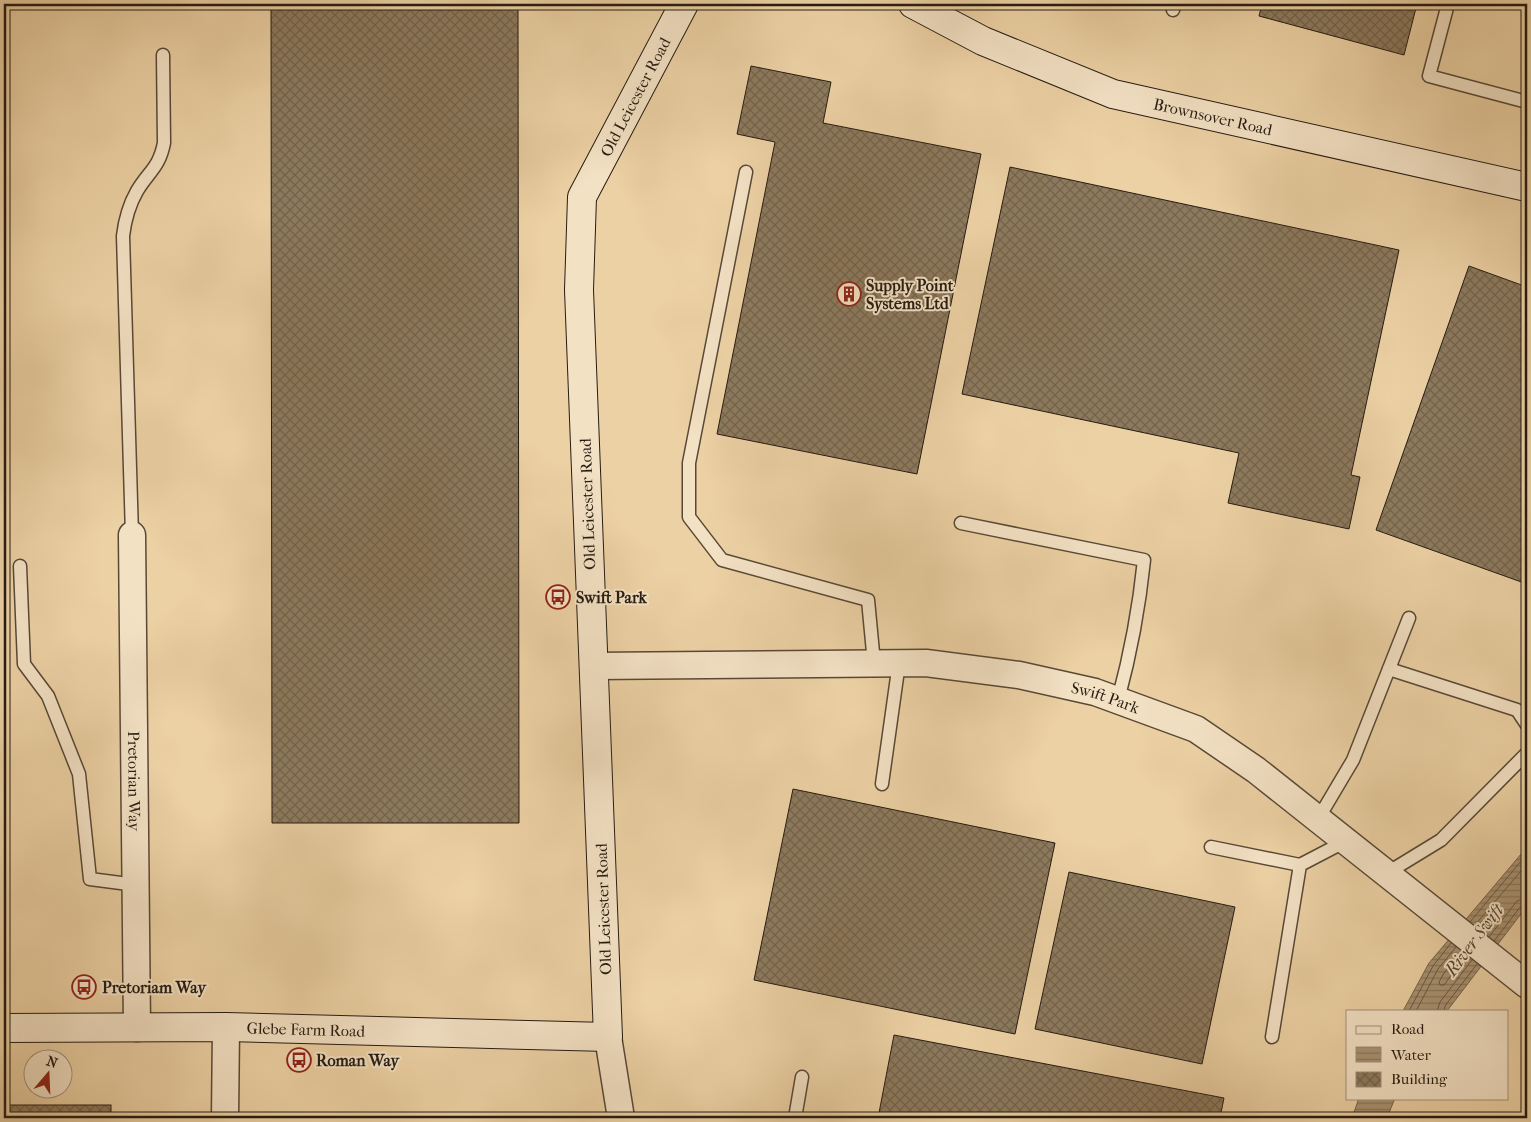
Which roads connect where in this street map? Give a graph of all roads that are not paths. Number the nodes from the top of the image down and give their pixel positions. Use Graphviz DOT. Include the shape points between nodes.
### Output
graph roads {
  1 [pos="684,4"];
  2 [pos="914,4"];
  3 [pos="1448,4"];
  4 [pos="163,55"];
  5 [pos="1527,102"];
  6 [pos="746,172"];
  7 [pos="1527,187"];
  8 [pos="961,523"];
  9 [pos="132,535"];
  10 [pos="20,566"];
  11 [pos="1409,618"];
  12 [pos="874,663"];
  13 [pos="899,663"];
  14 [pos="594,666"];
  15 [pos="1389,669"];
  16 [pos="1118,700"];
  17 [pos="1527,725"];
  18 [pos="1527,753"];
  19 [pos="882,784"];
  20 [pos="1318,819"];
  21 [pos="1346,841"];
  22 [pos="1211,847"];
  23 [pos="1300,865"];
  24 [pos="1390,876"];
  25 [pos="136,885"];
  26 [pos="1522,981"];
  27 [pos="226,1027"];
  28 [pos="4,1028"];
  29 [pos="137,1028"];
  30 [pos="608,1037"];
  31 [pos="1272,1037"];
  32 [pos="802,1077"];
  33 [pos="225,1118"];
  34 [pos="621,1118"];
  35 [pos="794,1118"];
  1 -- 14 [label="street, Old Leicester Road" via="582,197 579,290"];
  2 -- 7 [label="street, Brownsover Road" via="983,41 1113,94"];
  3 -- 5 [label="lane" via="1429,76"];
  4 -- 9 [label="lane" via="164,143 161,157 128,208 123,236"];
  6 -- 12 [label="lane" via="689,463 689,517 722,560 868,600"];
  8 -- 16 [label="lane" via="1144,560 1130,656"];
  9 -- 25 [label="street, Pretorian Way"];
  10 -- 25 [label="lane" via="24,664 48,696 79,774 90,879"];
  11 -- 15 [label="lane"];
  12 -- 13 [label="street, Swift Park"];
  12 -- 14 [label="street, Swift Park"];
  13 -- 16 [label="street, Swift Park" via="926,663 1019,675"];
  13 -- 19 [label="lane"];
  14 -- 30 [label="street, Old Leicester Road"];
  15 -- 17 [label="lane" via="1517,710"];
  15 -- 20 [label="lane" via="1353,760"];
  16 -- 20 [label="street, Swift Park" via="1196,729 1256,770"];
  18 -- 24 [label="lane" via="1441,840"];
  20 -- 21 [label="street, Swift Park"];
  21 -- 23 [label="lane"];
  21 -- 24 [label="street, Swift Park"];
  22 -- 23 [label="lane"];
  23 -- 31 [label="lane"];
  24 -- 26 [label="street, Swift Park"];
  25 -- 29 [label="street, Pretorian Way"];
  27 -- 29 [label="street, Glebe Farm Road"];
  27 -- 30 [label="street, Glebe Farm Road"];
  27 -- 33 [label="street"];
  28 -- 29 [label="street, Glebe Farm Road"];
  30 -- 34 [label="street, Old Leicester Road"];
  32 -- 35 [label="lane"];
}
